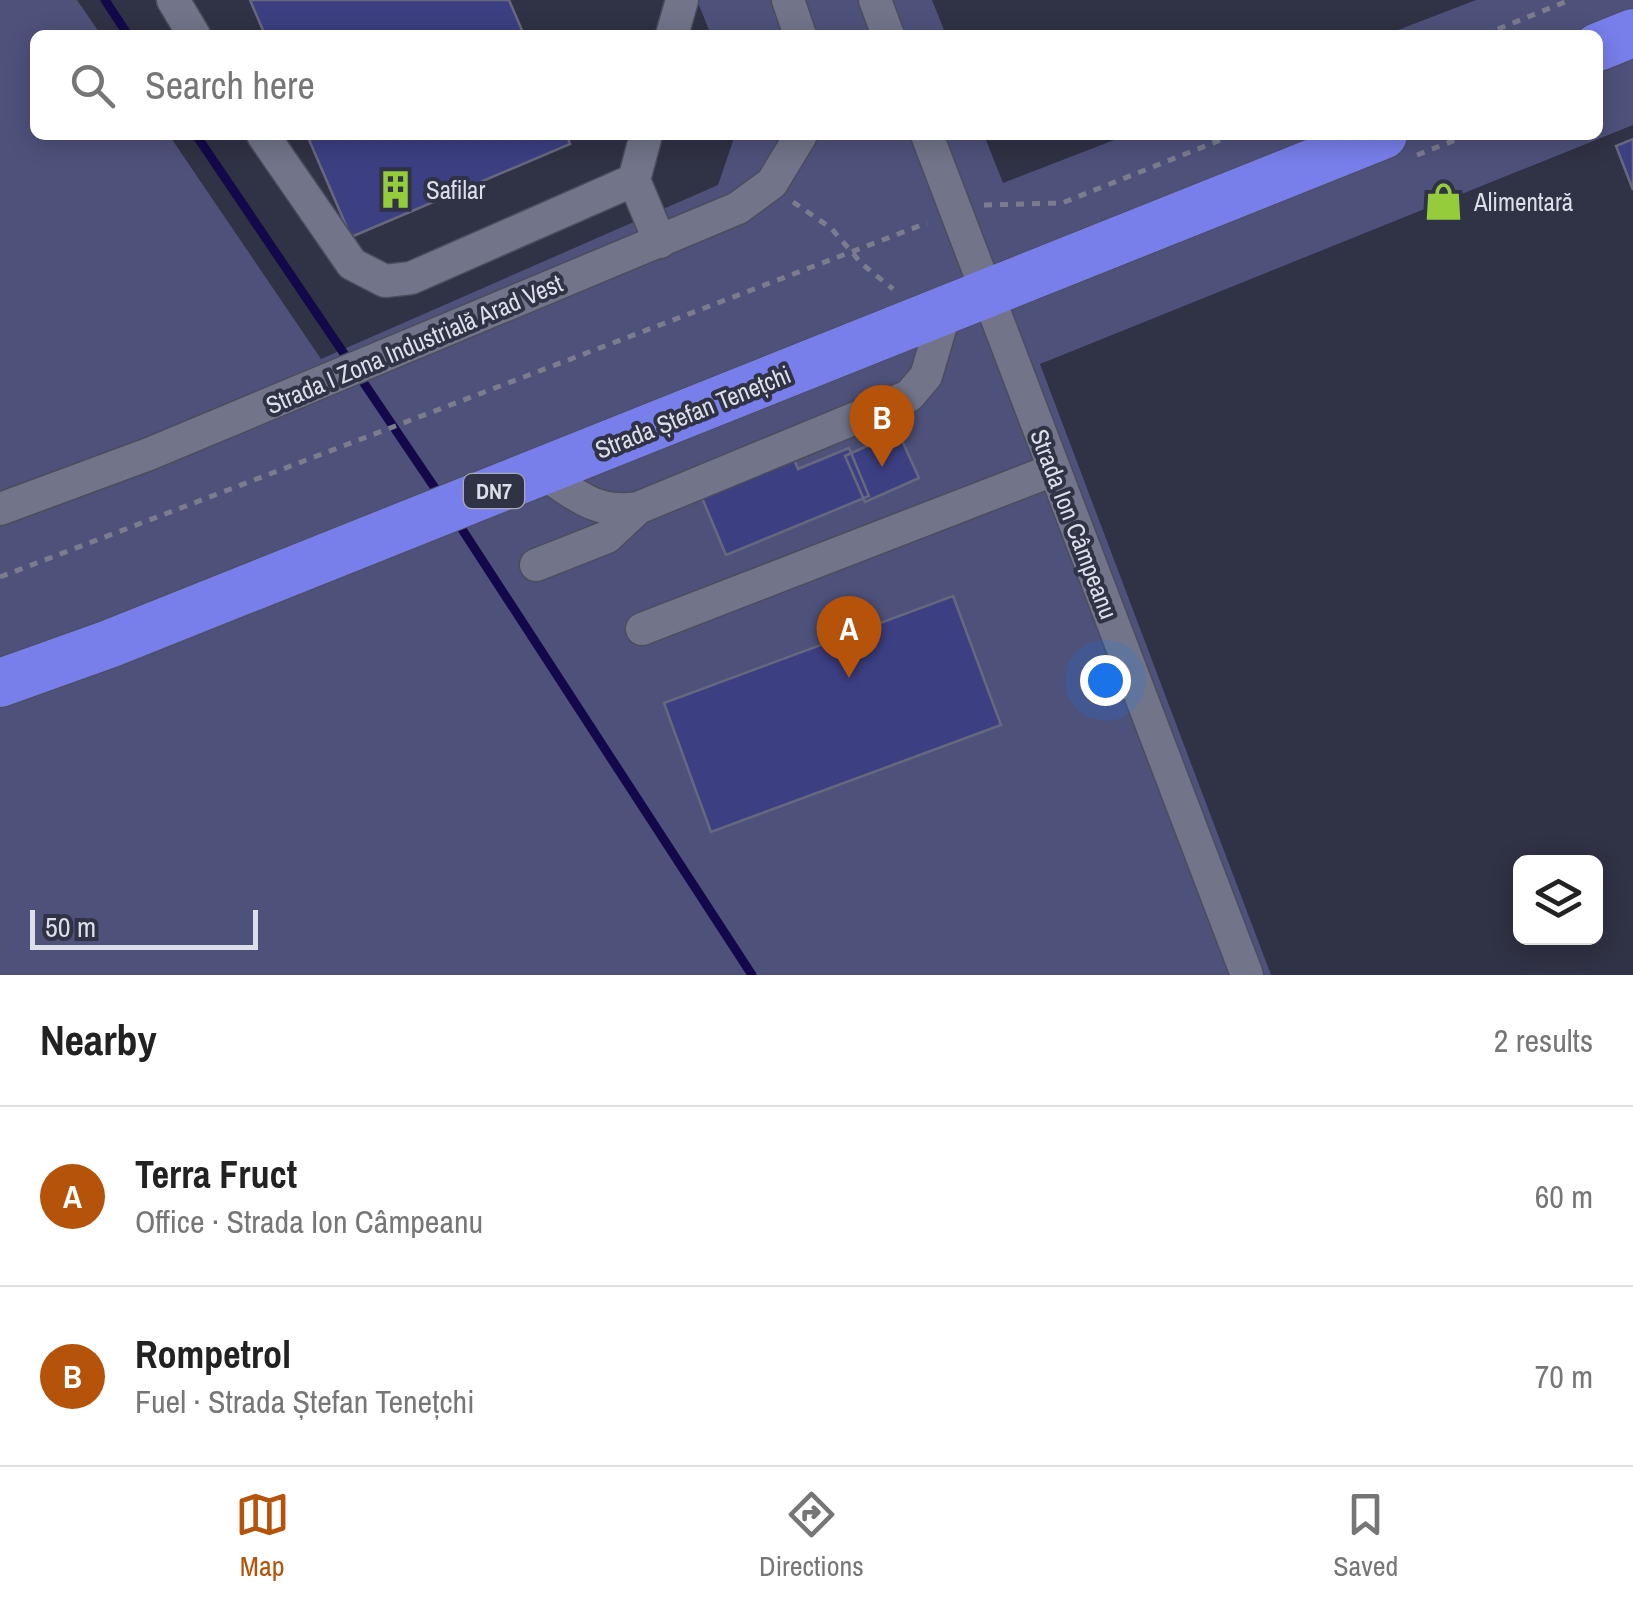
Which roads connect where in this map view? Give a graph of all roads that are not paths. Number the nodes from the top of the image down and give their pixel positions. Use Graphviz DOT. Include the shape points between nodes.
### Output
graph roads {
  1 [pos="172,0"];
  2 [pos="682,0"];
  3 [pos="788,0"];
  4 [pos="875,0"];
  5 [pos="191,30"];
  6 [pos="673,30"];
  7 [pos="798,30"];
  8 [pos="886,30"];
  9 [pos="1633,33"];
  10 [pos="1603,45"];
  11 [pos="266,140"];
  12 [pos="645,140"];
  13 [pos="799,140"];
  14 [pos="928,140"];
  15 [pos="1371,140"];
  16 [pos="634,180"];
  17 [pos="660,242"];
  18 [pos="952,310"];
  19 [pos="1053,470"];
  20 [pos="542,472"];
  21 [pos="638,508"];
  22 [pos="0,509"];
  23 [pos="536,565"];
  24 [pos="642,628"];
  25 [pos="0,683"];
  26 [pos="1247,975"];
  1 -- 5 [label="street"];
  2 -- 6 [label="street"];
  3 -- 7 [label="street"];
  4 -- 8 [label="street"];
  9 -- 10 [label="highway"];
  11 -- 16 [label="street" via="352,264 385,281 410,278"];
  12 -- 16 [label="street"];
  13 -- 17 [label="street, Strada I Zona Industrială Arad Vest" via="772,183 738,208"];
  14 -- 18 [label="street, Strada Ion Câmpeanu" via="956,212"];
  15 -- 18 [label="highway, Strada Ștefan Tenețchi / DN7"];
  16 -- 17 [label="street"];
  17 -- 22 [label="street, Strada I Zona Industrială Arad Vest"];
  18 -- 19 [label="street, Strada Ion Câmpeanu"];
  18 -- 20 [label="highway, Strada Ștefan Tenețchi / DN7"];
  18 -- 21 [label="street" via="926,376 909,396"];
  19 -- 24 [label="street"];
  19 -- 26 [label="street, Strada Ion Câmpeanu"];
  20 -- 21 [label="street" via="590,505"];
  20 -- 25 [label="highway, Strada Ștefan Tenețchi / DN7"];
  21 -- 23 [label="street" via="608,537"];
}
